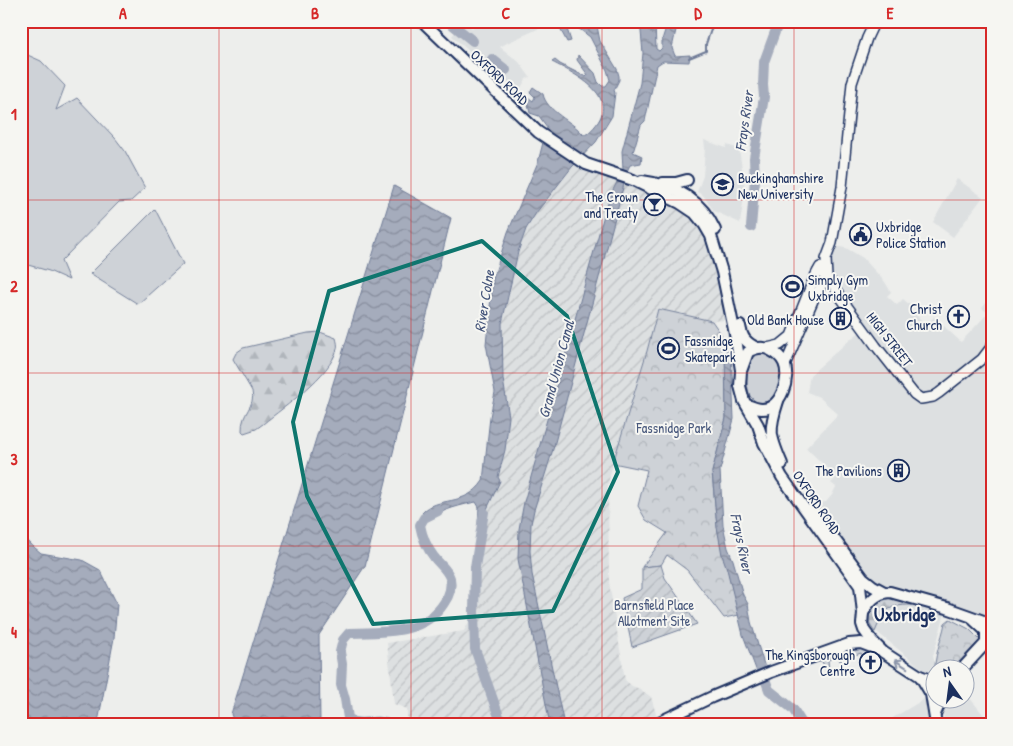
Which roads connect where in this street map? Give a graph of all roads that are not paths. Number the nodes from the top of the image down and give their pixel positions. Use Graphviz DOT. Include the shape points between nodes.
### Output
graph roads {
  1 [pos="422,21"];
  2 [pos="875,21"];
  3 [pos="633,180"];
  4 [pos="687,180"];
  5 [pos="659,183"];
  6 [pos="826,259"];
  7 [pos="818,271"];
  8 [pos="826,277"];
  9 [pos="822,286"];
  10 [pos="836,291"];
  11 [pos="992,346"];
  12 [pos="762,348"];
  13 [pos="785,365"];
  14 [pos="741,372"];
  15 [pos="780,396"];
  16 [pos="747,405"];
  17 [pos="884,592"];
  18 [pos="863,613"];
  19 [pos="972,618"];
  20 [pos="862,624"];
  21 [pos="992,624"];
  22 [pos="989,642"];
  23 [pos="849,644"];
  24 [pos="882,652"];
  25 [pos="973,658"];
  26 [pos="920,676"];
  27 [pos="926,678"];
  28 [pos="936,719"];
  29 [pos="653,725"];
  1 -- 3 [label="main road, OXFORD ROAD" via="538,132 580,160"];
  2 -- 6 [label="main road" via="852,83 840,200"];
  3 -- 5 [label="main road"];
  3 -- 14 [label="main road" via="690,208 711,236 722,272"];
  4 -- 5 [label="main road"];
  5 -- 12 [label="main road" via="689,198 704,210 718,238 742,336 749,344"];
  6 -- 7 [label="main road"];
  6 -- 8 [label="main road"];
  7 -- 8 [label="main road, HIGH STREET"];
  7 -- 12 [label="main road" via="791,336 780,345"];
  8 -- 9 [label="main road"];
  8 -- 10 [label="main road, HIGH STREET"];
  9 -- 10 [label="main road"];
  9 -- 13 [label="main road"];
  10 -- 11 [label="main road, HIGH STREET" via="919,398 933,397 982,359"];
  12 -- 13 [label="main road" via="781,357"];
  12 -- 14 [label="main road" via="748,352"];
  13 -- 15 [label="main road" via="787,374"];
  14 -- 16 [label="main road" via="741,392"];
  15 -- 16 [label="main road" via="773,405 763,409"];
  15 -- 17 [label="main road, OXFORD ROAD" via="771,432 782,464 853,565 873,586"];
  16 -- 18 [label="main road, OXFORD ROAD" via="782,477 860,586"];
  17 -- 18 [label="main road" via="872,599"];
  17 -- 19 [label="main road" via="908,596"];
  18 -- 20 [label="main road, OXFORD ROAD"];
  19 -- 21 [label="main road"];
  19 -- 22 [label="main road" via="984,627"];
  20 -- 23 [label="main road"];
  20 -- 24 [label="main road"];
  22 -- 25 [label="main road"];
  23 -- 24 [label="main road" via="861,643"];
  23 -- 29 [label="main road" via="768,673"];
  26 -- 24 [label="main road, one-way"];
  26 -- 27 [label="main road"];
  26 -- 28 [label="main road" via="929,689"];
}
